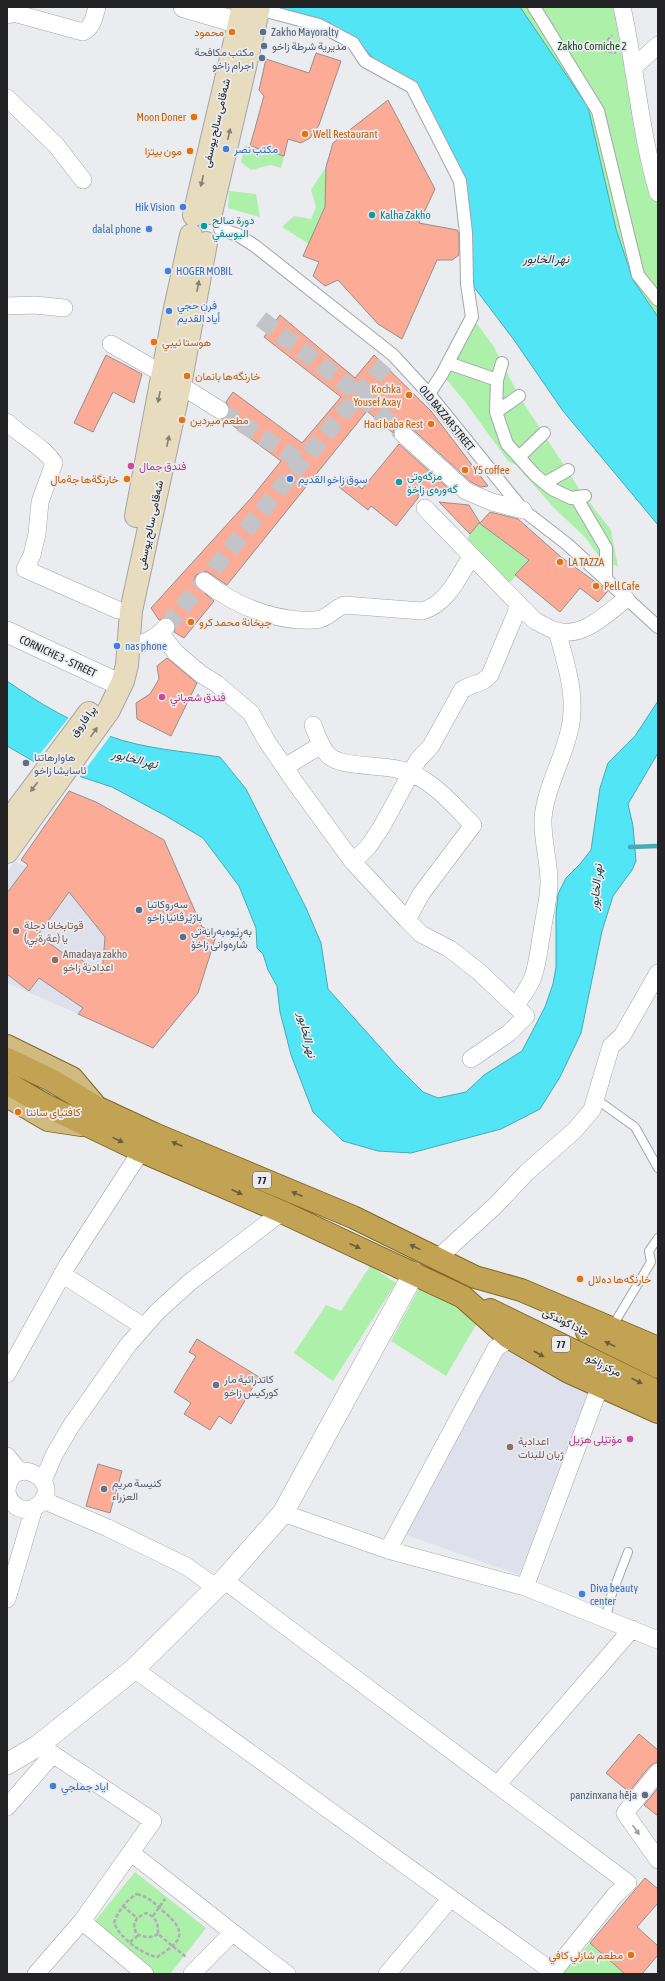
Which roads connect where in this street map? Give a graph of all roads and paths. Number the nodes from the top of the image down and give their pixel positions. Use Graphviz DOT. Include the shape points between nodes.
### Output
graph roads {
  1 [pos="97,7"];
  2 [pos="184,7"];
  3 [pos="534,7"];
  4 [pos="622,7"];
  5 [pos="250,11"];
  6 [pos="12,12"];
  7 [pos="658,45"];
  8 [pos="559,47"];
  9 [pos="633,62"];
  10 [pos="7,98"];
  11 [pos="652,146"];
  12 [pos="83,180"];
  13 [pos="658,193"];
  14 [pos="204,227"];
  15 [pos="658,300"];
  16 [pos="7,306"];
  17 [pos="64,308"];
  18 [pos="111,344"];
  19 [pos="448,363"];
  20 [pos="502,363"];
  21 [pos="171,380"];
  22 [pos="498,380"];
  23 [pos="429,394"];
  24 [pos="519,396"];
  25 [pos="220,410"];
  26 [pos="496,412"];
  27 [pos="7,422"];
  28 [pos="403,434"];
  29 [pos="544,434"];
  30 [pos="519,457"];
  31 [pos="568,470"];
  32 [pos="545,483"];
  33 [pos="425,508"];
  34 [pos="523,510"];
  35 [pos="471,557"];
  36 [pos="606,580"];
  37 [pos="204,581"];
  38 [pos="626,599"];
  39 [pos="519,606"];
  40 [pos="118,610"];
  41 [pos="658,627"];
  42 [pos="557,631"];
  43 [pos="7,632"];
  44 [pos="128,648"];
  45 [pos="110,680"];
  46 [pos="104,705"];
  47 [pos="313,725"];
  48 [pos="321,745"];
  49 [pos="285,767"];
  50 [pos="412,773"];
  51 [pos="12,825"];
  52 [pos="7,852"];
  53 [pos="353,862"];
  54 [pos="407,920"];
  55 [pos="658,974"];
  56 [pos="516,1005"];
  57 [pos="7,1046"];
  58 [pos="7,1059"];
  59 [pos="471,1059"];
  60 [pos="7,1083"];
  61 [pos="7,1096"];
  62 [pos="596,1099"];
  63 [pos="94,1117"];
  64 [pos="142,1151"];
  65 [pos="658,1167"];
  66 [pos="282,1212"];
  67 [pos="658,1238"];
  68 [pos="438,1258"];
  69 [pos="62,1274"];
  70 [pos="414,1274"];
  71 [pos="475,1277"];
  72 [pos="463,1297"];
  73 [pos="144,1327"];
  74 [pos="612,1328"];
  75 [pos="511,1338"];
  76 [pos="658,1348"];
  77 [pos="658,1367"];
  78 [pos="7,1374"];
  79 [pos="600,1386"];
  80 [pos="658,1392"];
  81 [pos="658,1412"];
  82 [pos="7,1456"];
  83 [pos="20,1472"];
  84 [pos="43,1481"];
  85 [pos="7,1492"];
  86 [pos="39,1504"];
  87 [pos="283,1513"];
  88 [pos="388,1550"];
  89 [pos="628,1552"];
  90 [pos="220,1584"];
  91 [pos="525,1587"];
  92 [pos="7,1599"];
  93 [pos="606,1619"];
  94 [pos="632,1629"];
  95 [pos="658,1640"];
  96 [pos="134,1669"];
  97 [pos="46,1749"];
  98 [pos="7,1764"];
  99 [pos="658,1772"];
  100 [pos="498,1784"];
  101 [pos="7,1807"];
  102 [pos="131,1853"];
  103 [pos="658,1860"];
  104 [pos="173,1885"];
  105 [pos="451,1898"];
  106 [pos="123,1906"];
  107 [pos="160,1907"];
  108 [pos="153,1916"];
  109 [pos="137,1918"];
  110 [pos="82,1920"];
  111 [pos="158,1934"];
  112 [pos="232,1934"];
  113 [pos="173,1946"];
  114 [pos="195,1970"];
  115 [pos="553,1973"];
  116 [pos="36,1974"];
  117 [pos="145,1974"];
  118 [pos="287,1974"];
  119 [pos="387,1974"];
  1 -- 6 [label="street" via="92,23 88,30 83,32"];
  2 -- 5 [label="street"];
  3 -- 8 [label="street"];
  4 -- 9 [label="street"];
  5 -- 14 [label="main road, شەقامی سالح یوسفی"];
  5 -- 19 [label="street" via="318,25 353,43 365,61 412,87 460,181 472,317"];
  7 -- 9 [label="street"];
  8 -- 9 [label="path" via="574,45"];
  8 -- 15 [label="street" via="598,111 638,274"];
  9 -- 11 [label="street" via="640,119"];
  10 -- 12 [label="street" via="56,145"];
  11 -- 13 [label="street"];
  14 -- 21 [label="main road, شەقامی سالح یوسفی"];
  14 -- 23 [label="street, OLD BAZZAR STREET" via="238,235 261,250 393,355"];
  16 -- 17 [label="street"];
  18 -- 21 [label="street"];
  19 -- 22 [label="street"];
  19 -- 23 [label="street"];
  20 -- 22 [label="street"];
  21 -- 25 [label="street"];
  21 -- 40 [label="main road, شەقامی سالح یوسفی, one-way"];
  44 -- 21 [label="main road, شەقامی سالح یوسفی, one-way" via="131,611"];
  22 -- 26 [label="street"];
  23 -- 34 [label="street, OLD BAZZAR STREET"];
  24 -- 26 [label="street"];
  26 -- 30 [label="street" via="507,444"];
  27 -- 40 [label="street" via="19,434 42,449 54,463 40,502 37,534 32,555 25,569"];
  28 -- 34 [label="street" via="466,491 492,502"];
  29 -- 30 [label="street"];
  30 -- 32 [label="street"];
  31 -- 32 [label="street"];
  32 -- 36 [label="street" via="571,498 580,497 606,548"];
  33 -- 35 [label="street"];
  34 -- 36 [label="street, OLD BAZZAR STREET" via="567,544"];
  35 -- 37 [label="street" via="447,594 433,608 422,611 344,605 321,619 292,619 264,614 241,606"];
  35 -- 39 [label="street"];
  36 -- 38 [label="street, OLD BAZZAR STREET"];
  38 -- 41 [label="street, OLD BAZZAR STREET"];
  38 -- 42 [label="street" via="586,628 573,632"];
  39 -- 42 [label="street" via="534,620"];
  39 -- 50 [label="street" via="490,675 482,683 462,690 431,746 418,760"];
  40 -- 45 [label="main road, شەقامی سالح یوسفی"];
  42 -- 56 [label="street" via="570,676 573,710 569,732 548,789 543,818 549,886 537,960 531,981"];
  43 -- 45 [label="street, CORNICHE 3 - STREET"];
  44 -- 46 [label="main road, شەقامی سالح یوسفی" via="123,681"];
  44 -- 49 [label="street" via="145,643 163,630 176,653 251,713"];
  45 -- 46 [label="main road, شەقامی سالح یوسفی"];
  46 -- 51 [label="main road, پرا فاروق"];
  47 -- 48 [label="street"];
  48 -- 49 [label="street"];
  48 -- 50 [label="street" via="329,756 339,762 384,766"];
  49 -- 53 [label="street"];
  50 -- 53 [label="street" via="381,828"];
  50 -- 54 [label="street" via="431,785 473,825 421,894"];
  51 -- 52 [label="main road"];
  53 -- 54 [label="street"];
  54 -- 56 [label="street" via="421,934 450,949 478,970"];
  55 -- 62 [label="street" via="622,1036 611,1046"];
  56 -- 59 [label="street" via="526,1016 509,1033"];
  57 -- 63 [label="main road" via="72,1078"];
  58 -- 63 [label="highway, 77" via="51,1080"];
  60 -- 63 [label="highway, 77" via="45,1105"];
  61 -- 63 [label="main road" via="48,1120"];
  62 -- 65 [label="lane" via="634,1127"];
  62 -- 68 [label="street" via="592,1110 574,1131 527,1172 496,1205"];
  63 -- 64 [label="highway, 77, one-way"];
  68 -- 63 [label="highway, 77, one-way" via="353,1217 161,1137"];
  64 -- 66 [label="highway, 77, one-way"];
  64 -- 69 [label="street"];
  66 -- 70 [label="highway, 77, one-way"];
  66 -- 73 [label="street" via="190,1282"];
  67 -- 74 [label="lane" via="649,1251 651,1262"];
  68 -- 71 [label="highway, 77"];
  69 -- 73 [label="street"];
  69 -- 78 [label="street"];
  70 -- 72 [label="highway, 77"];
  70 -- 87 [label="street"];
  71 -- 74 [label="highway" via="521,1290"];
  77 -- 71 [label="highway, جادا گوندکی / 77, one-way"];
  72 -- 75 [label="highway"];
  72 -- 80 [label="highway, مركز زاخو / 77, one-way"];
  73 -- 84 [label="street" via="128,1345 71,1426"];
  74 -- 76 [label="highway"];
  75 -- 79 [label="highway, one-way" via="569,1372"];
  75 -- 88 [label="street" via="496,1348"];
  79 -- 81 [label="highway"];
  79 -- 91 [label="street"];
  82 -- 83 [label="street"];
  83 -- 84 [label="street" via="33,1472"];
  83 -- 85 [label="street" via="10,1480"];
  84 -- 86 [label="street" via="45,1494"];
  85 -- 86 [label="street" via="12,1504 17,1507 28,1510"];
  86 -- 90 [label="street" via="108,1528"];
  86 -- 92 [label="street"];
  87 -- 88 [label="street"];
  87 -- 90 [label="street"];
  88 -- 91 [label="street"];
  89 -- 93 [label="lane" via="610,1599"];
  90 -- 96 [label="street"];
  90 -- 100 [label="street"];
  91 -- 93 [label="street"];
  93 -- 94 [label="street"];
  94 -- 95 [label="street"];
  94 -- 100 [label="street"];
  96 -- 97 [label="street"];
  96 -- 105 [label="street"];
  97 -- 98 [label="street"];
  97 -- 101 [label="street"];
  97 -- 102 [label="street" via="153,1821"];
  99 -- 103 [label="street, one-way" via="625,1813"];
  100 -- 115 [label="street" via="628,1883 615,1895"];
  102 -- 104 [label="street"];
  102 -- 110 [label="street"];
  104 -- 107 [label="path"];
  104 -- 112 [label="street"];
  105 -- 115 [label="street"];
  105 -- 119 [label="street"];
  106 -- 107 [label="path" via="130,1897 137,1894 147,1897"];
  106 -- 109 [label="path"];
  106 -- 113 [label="path" via="114,1923 117,1931 148,1955 157,1957"];
  107 -- 108 [label="path"];
  107 -- 113 [label="path" via="179,1927 179,1937"];
  108 -- 109 [label="path" via="146,1913"];
  108 -- 111 [label="path" via="158,1922"];
  109 -- 111 [label="path" via="134,1925 136,1934 144,1937"];
  110 -- 116 [label="street"];
  110 -- 117 [label="street"];
  111 -- 113 [label="path"];
  112 -- 114 [label="street"];
  112 -- 118 [label="street"];
  113 -- 114 [label="path"];
}
